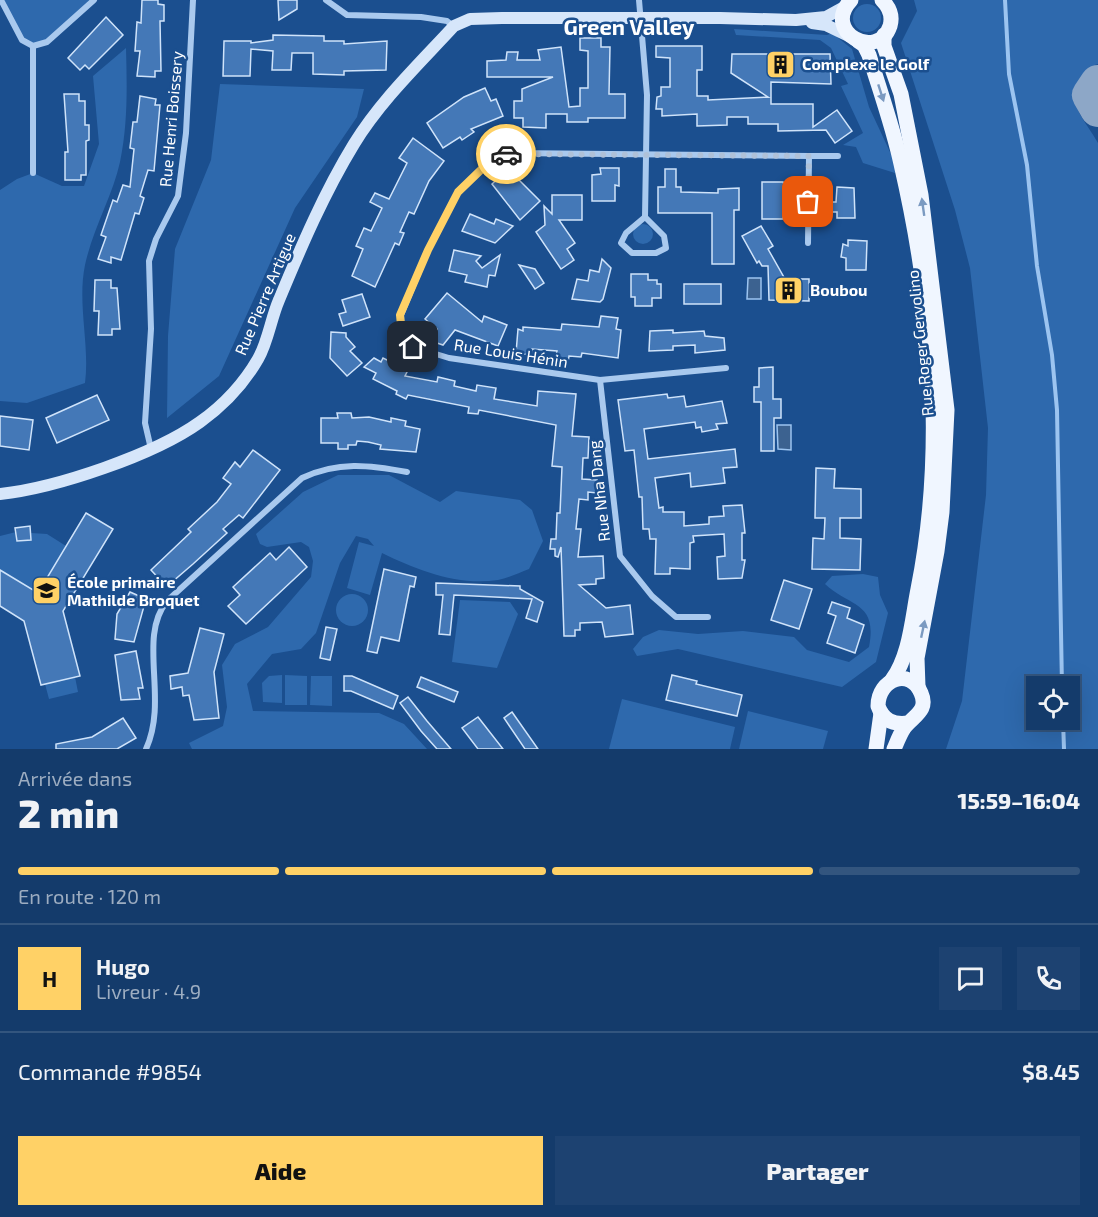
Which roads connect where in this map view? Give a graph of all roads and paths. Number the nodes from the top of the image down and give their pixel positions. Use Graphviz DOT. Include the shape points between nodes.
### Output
graph roads {
  1 [pos="1,0"];
  2 [pos="94,0"];
  3 [pos="193,0"];
  4 [pos="326,0"];
  5 [pos="639,0"];
  6 [pos="882,0"];
  7 [pos="849,3"];
  8 [pos="639,18"];
  9 [pos="796,20"];
  10 [pos="454,26"];
  11 [pos="884,34"];
  12 [pos="855,39"];
  13 [pos="33,46"];
  14 [pos="646,156"];
  15 [pos="809,156"];
  16 [pos="838,156"];
  17 [pos="33,173"];
  18 [pos="645,217"];
  19 [pos="808,243"];
  20 [pos="726,368"];
  21 [pos="600,380"];
  22 [pos="151,448"];
  23 [pos="407,472"];
  24 [pos="0,494"];
  25 [pos="708,617"];
  26 [pos="892,680"];
  27 [pos="918,687"];
  28 [pos="881,713"];
  29 [pos="908,723"];
  30 [pos="146,749"];
  31 [pos="876,749"];
  32 [pos="894,749"];
  1 -- 13 [label="street" via="22,40"];
  2 -- 13 [label="street" via="47,42"];
  3 -- 22 [label="street, Rue Henri Boissery" via="186,133 178,196 149,261 152,329 145,423"];
  4 -- 10 [label="street" via="347,15 421,17"];
  5 -- 8 [label="street"];
  6 -- 11 [label="main road, Rue Roger Gervolino" via="891,19"];
  7 -- 9 [label="main road" via="826,17"];
  7 -- 12 [label="main road, Rue Roger Gervolino" via="843,25"];
  8 -- 9 [label="main road"];
  8 -- 10 [label="main road" via="470,19"];
  8 -- 14 [label="street" via="647,95"];
  9 -- 12 [label="main road" via="826,26"];
  10 -- 22 [label="main road, Rue Pierre Artigue" via="377,110 354,144 304,243 259,357 236,392 199,423"];
  11 -- 12 [label="main road" via="872,42"];
  27 -- 11 [label="main road, Rue Roger Gervolino, one-way" via="917,658 942,512 946,400 921,195 901,94 884,46"];
  12 -- 26 [label="main road, Rue Roger Gervolino, one-way" via="869,55 901,164 934,384 933,473 926,548 904,657"];
  13 -- 17 [label="street"];
  14 -- 15 [label="street, Rue Louis Hénin"];
  14 -- 18 [label="street"];
  14 -- 21 [label="street, Rue Louis Hénin" via="509,153 487,164 458,192 400,315 402,335 422,350 449,358"];
  15 -- 16 [label="street, Rue Louis Hénin"];
  15 -- 19 [label="street"];
  18 -- 18 [label="street" via="664,236 666,248 656,253 632,253 621,243 626,233"];
  20 -- 21 [label="street, Rue Louis Hénin"];
  21 -- 25 [label="street, Rue Nha Dang" via="620,555 652,596 676,617"];
  22 -- 24 [label="main road, Rue Pierre Artigue" via="70,478"];
  23 -- 30 [label="street" via="339,465 302,478 167,601 158,612 153,634 156,710"];
  26 -- 27 [label="main road" via="906,679"];
  26 -- 28 [label="main road" via="880,690"];
  27 -- 29 [label="main road" via="922,707"];
  28 -- 29 [label="main road" via="893,723"];
  28 -- 31 [label="main road"];
  29 -- 32 [label="main road"];
}
